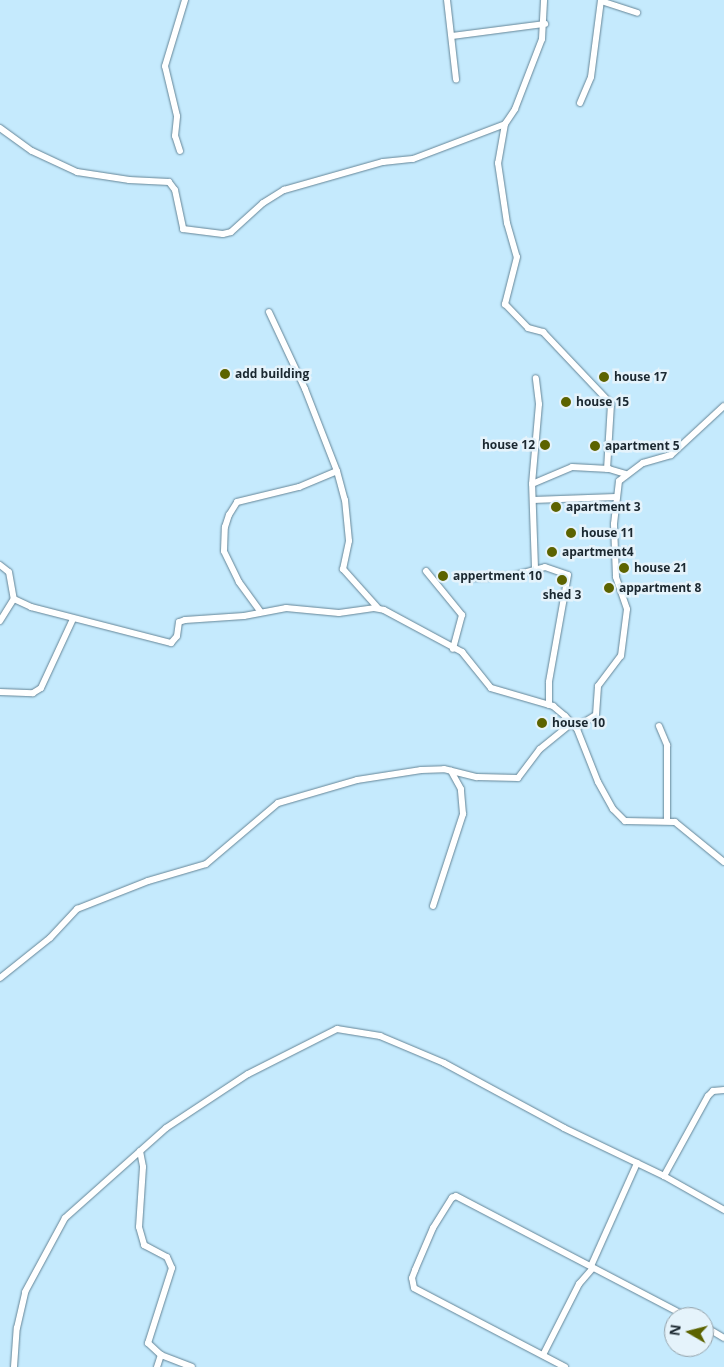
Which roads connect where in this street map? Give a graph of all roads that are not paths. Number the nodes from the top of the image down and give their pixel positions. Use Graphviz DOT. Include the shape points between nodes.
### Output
graph roads {
  1 [pos="185,0"];
  2 [pos="447,0"];
  3 [pos="544,0"];
  4 [pos="601,1"];
  5 [pos="636,13"];
  6 [pos="545,24"];
  7 [pos="452,36"];
  8 [pos="456,79"];
  9 [pos="580,103"];
  10 [pos="504,124"];
  11 [pos="0,128"];
  12 [pos="180,151"];
  13 [pos="270,312"];
  14 [pos="536,378"];
  15 [pos="724,406"];
  16 [pos="606,469"];
  17 [pos="337,471"];
  18 [pos="625,474"];
  19 [pos="532,484"];
  20 [pos="616,497"];
  21 [pos="533,500"];
  22 [pos="0,565"];
  23 [pos="535,568"];
  24 [pos="426,571"];
  25 [pos="470,578"];
  26 [pos="14,599"];
  27 [pos="378,608"];
  28 [pos="260,611"];
  29 [pos="73,619"];
  30 [pos="0,621"];
  31 [pos="453,649"];
  32 [pos="0,692"];
  33 [pos="549,705"];
  34 [pos="574,725"];
  35 [pos="659,726"];
  36 [pos="451,771"];
  37 [pos="667,820"];
  38 [pos="724,862"];
  39 [pos="433,906"];
  40 [pos="0,978"];
  41 [pos="724,1090"];
  42 [pos="140,1151"];
  43 [pos="637,1162"];
  44 [pos="664,1176"];
  45 [pos="724,1210"];
  46 [pos="592,1267"];
  47 [pos="668,1307"];
  48 [pos="161,1355"];
  49 [pos="543,1355"];
  50 [pos="14,1367"];
  51 [pos="157,1367"];
  52 [pos="192,1367"];
  53 [pos="564,1367"];
  1 -- 12 [label="street" via="165,66 177,116 175,136"];
  2 -- 7 [label="street"];
  3 -- 6 [label="street"];
  4 -- 5 [label="street"];
  4 -- 9 [label="street" via="590,76"];
  6 -- 7 [label="street"];
  6 -- 10 [label="street" via="520,96"];
  7 -- 8 [label="street"];
  10 -- 11 [label="street" via="413,160 383,162 284,190 263,203 231,232 223,234 183,229 175,190 168,182 77,172 32,151"];
  10 -- 16 [label="street" via="498,163 507,223 517,257 505,304 528,328 543,332 611,404"];
  13 -- 17 [label="street"];
  14 -- 19 [label="street" via="539,404"];
  15 -- 18 [label="street" via="671,455 643,463"];
  16 -- 18 [label="street"];
  16 -- 19 [label="street" via="562,469"];
  17 -- 27 [label="street" via="345,500 349,541 343,569"];
  17 -- 28 [label="street" via="299,487 237,502 225,527 224,551 239,582"];
  18 -- 20 [label="street" via="616,489"];
  19 -- 21 [label="street"];
  20 -- 21 [label="street"];
  20 -- 34 [label="street" via="615,565 627,609 624,644 618,664 598,686 598,711"];
  21 -- 23 [label="street"];
  22 -- 26 [label="street" via="9,572"];
  23 -- 25 [label="street" via="512,576"];
  23 -- 33 [label="street" via="545,567 568,575 557,626"];
  24 -- 31 [label="street" via="462,615"];
  26 -- 29 [label="street"];
  26 -- 30 [label="street"];
  27 -- 28 [label="street" via="350,613 286,608"];
  27 -- 31 [label="street"];
  28 -- 29 [label="street" via="244,616 179,622 177,636 171,644"];
  29 -- 32 [label="street" via="41,688 33,693"];
  31 -- 33 [label="street" via="462,652 491,688"];
  33 -- 34 [label="street"];
  34 -- 36 [label="street" via="540,748 518,778 477,777"];
  34 -- 37 [label="street" via="613,809 628,823"];
  35 -- 37 [label="street" via="667,745"];
  36 -- 39 [label="street" via="461,789 463,814"];
  36 -- 40 [label="street" via="421,770 356,780 278,803 206,864 148,881 77,908 50,938"];
  37 -- 38 [label="street" via="675,822"];
  41 -- 44 [label="street" via="713,1091 708,1096"];
  42 -- 43 [label="street" via="166,1128 230,1085 327,1032 342,1029 380,1036 444,1063"];
  42 -- 48 [label="street" via="143,1167 139,1227 144,1245 172,1263 171,1275 148,1336 150,1348"];
  42 -- 50 [label="street" via="65,1218 45,1250 23,1298"];
  43 -- 44 [label="street"];
  43 -- 46 [label="street"];
  44 -- 45 [label="street"];
  46 -- 47 [label="street"];
  46 -- 49 [label="street" via="579,1284"];
  46 -- 49 [label="street" via="456,1196 447,1202 412,1278 414,1288"];
  48 -- 51 [label="street"];
  48 -- 52 [label="street"];
  49 -- 53 [label="street"];
}
